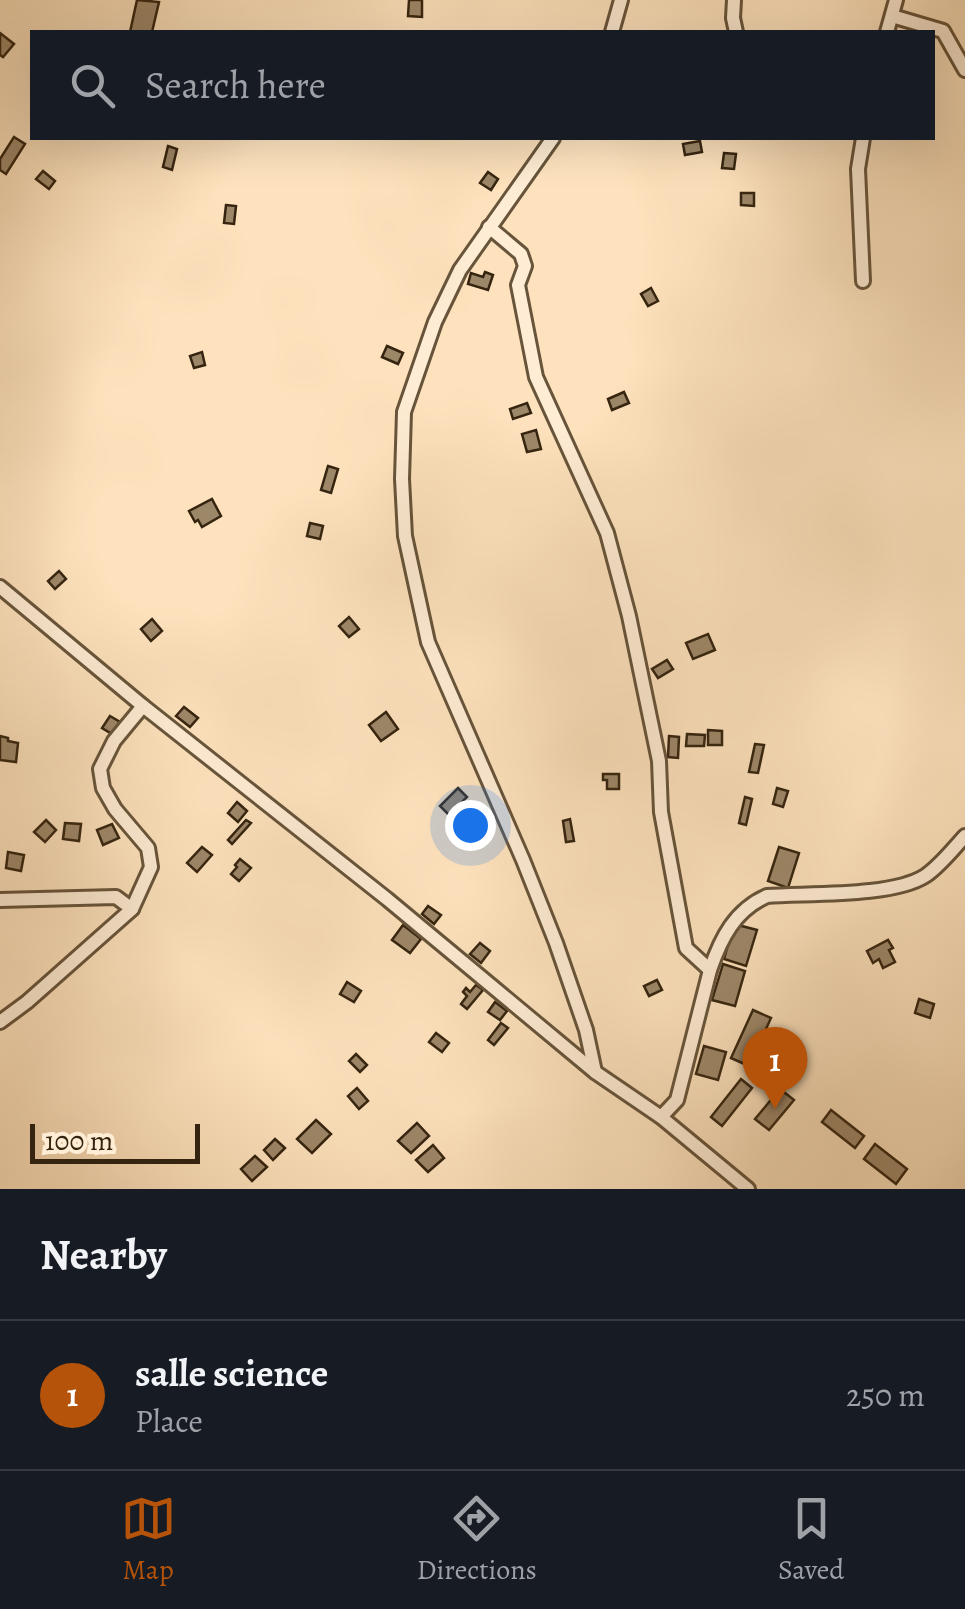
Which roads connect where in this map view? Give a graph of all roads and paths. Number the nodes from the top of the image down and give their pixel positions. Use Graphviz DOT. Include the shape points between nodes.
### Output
graph roads {
  1 [pos="621,0"];
  2 [pos="734,0"];
  3 [pos="896,0"];
  4 [pos="892,16"];
  5 [pos="613,30"];
  6 [pos="736,30"];
  7 [pos="888,30"];
  8 [pos="965,70"];
  9 [pos="552,140"];
  10 [pos="863,140"];
  11 [pos="489,227"];
  12 [pos="863,281"];
  13 [pos="0,587"];
  14 [pos="143,706"];
  15 [pos="965,836"];
  16 [pos="0,900"];
  17 [pos="132,910"];
  18 [pos="710,970"];
  19 [pos="0,1022"];
  20 [pos="595,1072"];
  21 [pos="660,1117"];
  22 [pos="748,1189"];
  1 -- 5 [label="street"];
  2 -- 6 [label="street"];
  3 -- 4 [label="street"];
  4 -- 7 [label="street"];
  4 -- 8 [label="street" via="943,31"];
  9 -- 11 [label="street"];
  10 -- 12 [label="street"];
  11 -- 18 [label="street" via="521,254 525,266 518,285 536,376 607,533 659,761 686,948"];
  11 -- 20 [label="street" via="434,322 404,412 405,536 428,642 556,943"];
  13 -- 14 [label="street"];
  14 -- 17 [label="street" via="100,770 115,808 148,848 151,867"];
  14 -- 20 [label="street"];
  15 -- 18 [label="street" via="929,874 911,883 754,902 731,923"];
  16 -- 17 [label="street" via="116,897"];
  17 -- 19 [label="street"];
  18 -- 21 [label="street" via="678,1100"];
  20 -- 21 [label="street"];
  21 -- 22 [label="street"];
}
